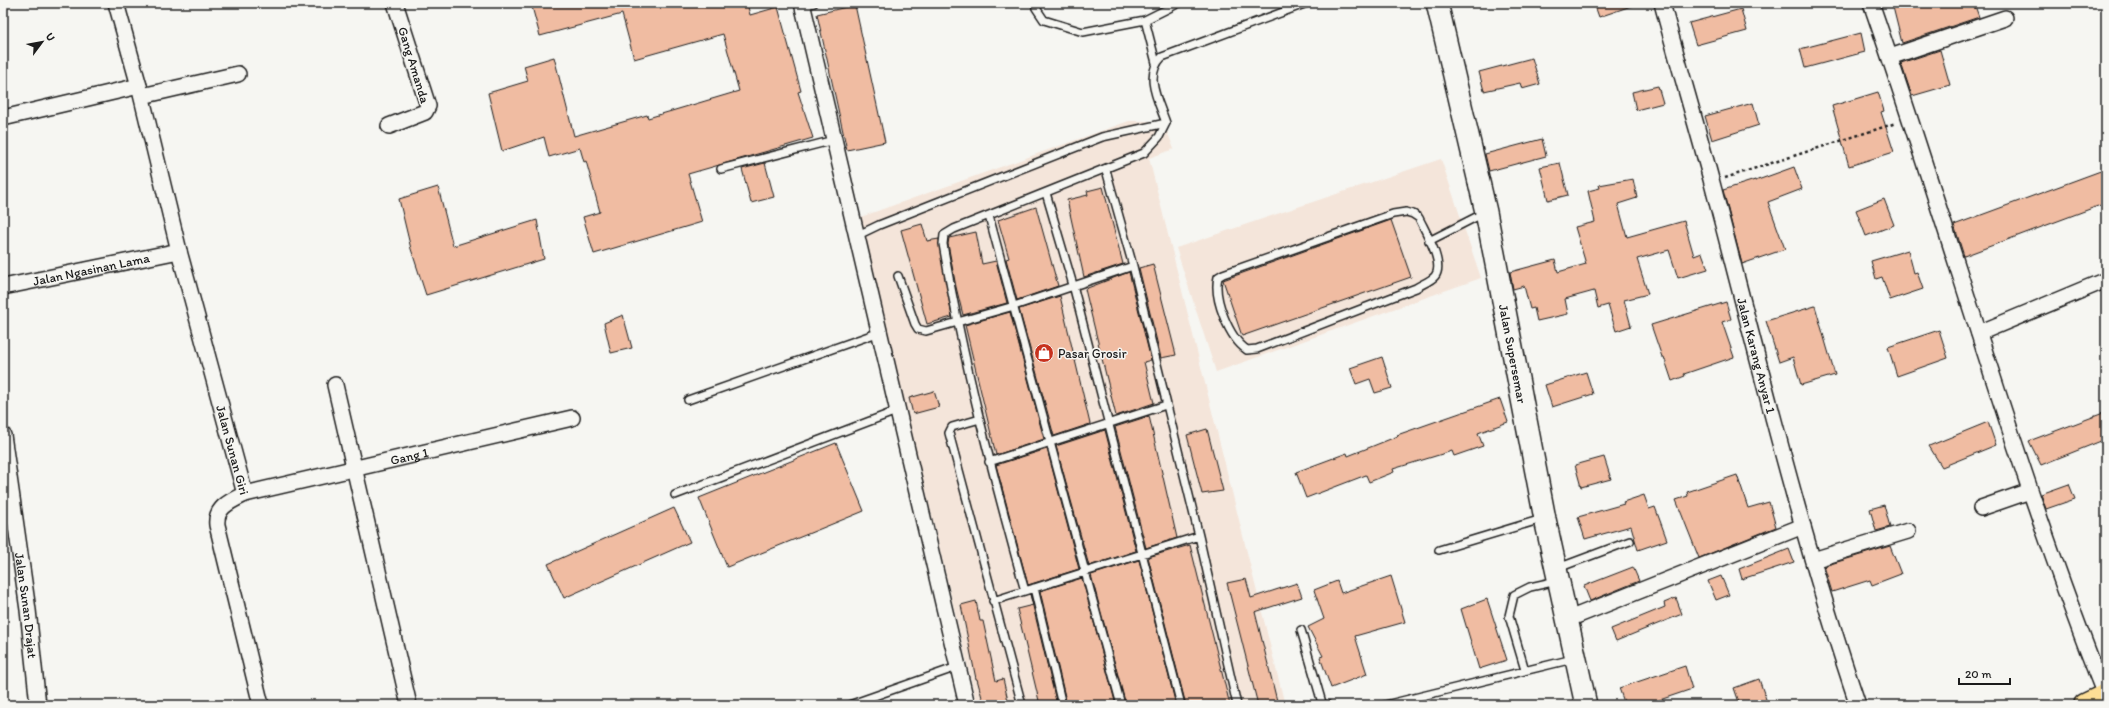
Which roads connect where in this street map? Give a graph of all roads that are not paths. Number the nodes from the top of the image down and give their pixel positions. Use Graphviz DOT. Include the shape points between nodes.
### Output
graph roads {
  1 [pos="116,3"];
  2 [pos="395,3"];
  3 [pos="1040,3"];
  4 [pos="1179,3"];
  5 [pos="1307,3"];
  6 [pos="1437,3"];
  7 [pos="1662,3"];
  8 [pos="1871,3"];
  9 [pos="806,4"];
  10 [pos="2005,18"];
  11 [pos="1145,20"];
  12 [pos="1890,57"];
  13 [pos="1156,63"];
  14 [pos="238,74"];
  15 [pos="140,91"];
  16 [pos="3,118"];
  17 [pos="1166,123"];
  18 [pos="389,126"];
  19 [pos="834,140"];
  20 [pos="721,169"];
  21 [pos="1106,170"];
  22 [pos="1046,193"];
  23 [pos="1486,212"];
  24 [pos="989,216"];
  25 [pos="856,236"];
  26 [pos="1429,241"];
  27 [pos="179,251"];
  28 [pos="1133,266"];
  29 [pos="898,276"];
  30 [pos="2106,280"];
  31 [pos="1073,286"];
  32 [pos="3,287"];
  33 [pos="1014,306"];
  34 [pos="956,322"];
  35 [pos="880,332"];
  36 [pos="1979,333"];
  37 [pos="335,385"];
  38 [pos="688,400"];
  39 [pos="1166,405"];
  40 [pos="899,410"];
  41 [pos="572,418"];
  42 [pos="980,419"];
  43 [pos="1107,424"];
  44 [pos="3,435"];
  45 [pos="1050,442"];
  46 [pos="989,462"];
  47 [pos="355,469"];
  48 [pos="2030,491"];
  49 [pos="245,494"];
  50 [pos="675,495"];
  51 [pos="1981,508"];
  52 [pos="1544,519"];
  53 [pos="1803,526"];
  54 [pos="1908,531"];
  55 [pos="1199,536"];
  56 [pos="1630,541"];
  57 [pos="1439,550"];
  58 [pos="1141,555"];
  59 [pos="1813,560"];
  60 [pos="1085,573"];
  61 [pos="1557,574"];
  62 [pos="1034,588"];
  63 [pos="1025,591"];
  64 [pos="993,601"];
  65 [pos="1566,620"];
  66 [pos="1301,630"];
  67 [pos="1575,658"];
  68 [pos="957,667"];
  69 [pos="1525,670"];
  70 [pos="2094,701"];
  71 [pos="38,705"];
  72 [pos="262,705"];
  73 [pos="409,705"];
  74 [pos="849,705"];
  75 [pos="968,705"];
  76 [pos="1022,705"];
  77 [pos="1062,705"];
  78 [pos="1121,705"];
  79 [pos="1181,705"];
  80 [pos="1237,705"];
  81 [pos="1328,705"];
  82 [pos="1384,705"];
  83 [pos="1586,705"];
  84 [pos="1858,705"];
  1 -- 15 [label="street, Jalan Sunan Giri"];
  2 -- 18 [label="street, Gang Amanda" via="428,106 425,112"];
  3 -- 11 [label="lane" via="1036,8 1044,20 1083,32"];
  4 -- 11 [label="lane"];
  5 -- 13 [label="lane" via="1162,57"];
  6 -- 23 [label="main road, Jalan Supersemar"];
  7 -- 53 [label="street, Jalan Karang Anyar 1"];
  8 -- 12 [label="street"];
  9 -- 19 [label="street"];
  10 -- 12 [label="street"];
  11 -- 13 [label="lane"];
  12 -- 36 [label="street"];
  13 -- 17 [label="lane" via="1153,84"];
  14 -- 15 [label="street"];
  15 -- 16 [label="street"];
  15 -- 27 [label="street, Jalan Sunan Giri"];
  17 -- 21 [label="lane" via="1159,137 1144,153"];
  17 -- 25 [label="lane" via="1102,137 879,224"];
  19 -- 20 [label="lane"];
  19 -- 25 [label="street"];
  21 -- 22 [label="lane"];
  21 -- 28 [label="lane"];
  22 -- 24 [label="lane"];
  22 -- 31 [label="lane"];
  23 -- 26 [label="lane"];
  23 -- 52 [label="main road, Jalan Supersemar"];
  24 -- 33 [label="lane"];
  24 -- 34 [label="lane" via="944,235 943,244"];
  25 -- 35 [label="street"];
  26 -- 26 [label="lane" via="1419,218 1406,212 1393,214 1229,270 1218,278 1217,282 1227,325 1238,343 1247,350 1252,350 1416,288 1434,277 1438,271 1439,263"];
  27 -- 32 [label="street, Jalan Ngasinan Lama"];
  27 -- 49 [label="street, Jalan Sunan Giri"];
  28 -- 31 [label="lane"];
  28 -- 39 [label="lane"];
  29 -- 34 [label="lane" via="910,314 918,329 926,331"];
  30 -- 36 [label="street"];
  31 -- 33 [label="lane"];
  31 -- 43 [label="lane"];
  33 -- 34 [label="lane"];
  33 -- 45 [label="lane"];
  34 -- 42 [label="lane"];
  35 -- 38 [label="lane"];
  35 -- 40 [label="street"];
  36 -- 48 [label="street"];
  37 -- 47 [label="street"];
  39 -- 43 [label="lane"];
  39 -- 55 [label="lane"];
  40 -- 50 [label="lane"];
  40 -- 68 [label="street"];
  41 -- 47 [label="street, Gang 1"];
  42 -- 46 [label="lane"];
  42 -- 64 [label="lane" via="952,427 949,433"];
  43 -- 45 [label="lane"];
  43 -- 58 [label="lane"];
  44 -- 71 [label="street, Jalan Sunan Drajat" via="28,610"];
  45 -- 46 [label="lane"];
  45 -- 60 [label="lane"];
  46 -- 63 [label="lane"];
  47 -- 49 [label="street, Gang 1"];
  47 -- 73 [label="street"];
  48 -- 51 [label="street"];
  48 -- 70 [label="street" via="2073,615"];
  49 -- 72 [label="street, Jalan Sunan Giri" via="221,508 216,516 216,525"];
  52 -- 57 [label="lane"];
  52 -- 61 [label="main road, Jalan Supersemar"];
  53 -- 59 [label="street, Jalan Karang Anyar 1"];
  53 -- 65 [label="street"];
  54 -- 59 [label="street"];
  55 -- 58 [label="lane"];
  55 -- 80 [label="lane"];
  56 -- 61 [label="lane"];
  58 -- 60 [label="lane"];
  58 -- 79 [label="lane"];
  59 -- 84 [label="street, Jalan Karang Anyar 1"];
  60 -- 62 [label="lane"];
  60 -- 78 [label="lane"];
  61 -- 65 [label="main road, Jalan Supersemar"];
  61 -- 69 [label="lane" via="1514,595 1509,616"];
  62 -- 63 [label="lane"];
  62 -- 77 [label="lane"];
  63 -- 64 [label="lane"];
  64 -- 76 [label="lane"];
  65 -- 67 [label="main road, Jalan Supersemar"];
  66 -- 81 [label="lane" via="1322,703"];
  67 -- 69 [label="lane"];
  67 -- 83 [label="main road, Jalan Supersemar"];
  68 -- 74 [label="lane"];
  68 -- 75 [label="street"];
  69 -- 82 [label="lane"];
}
